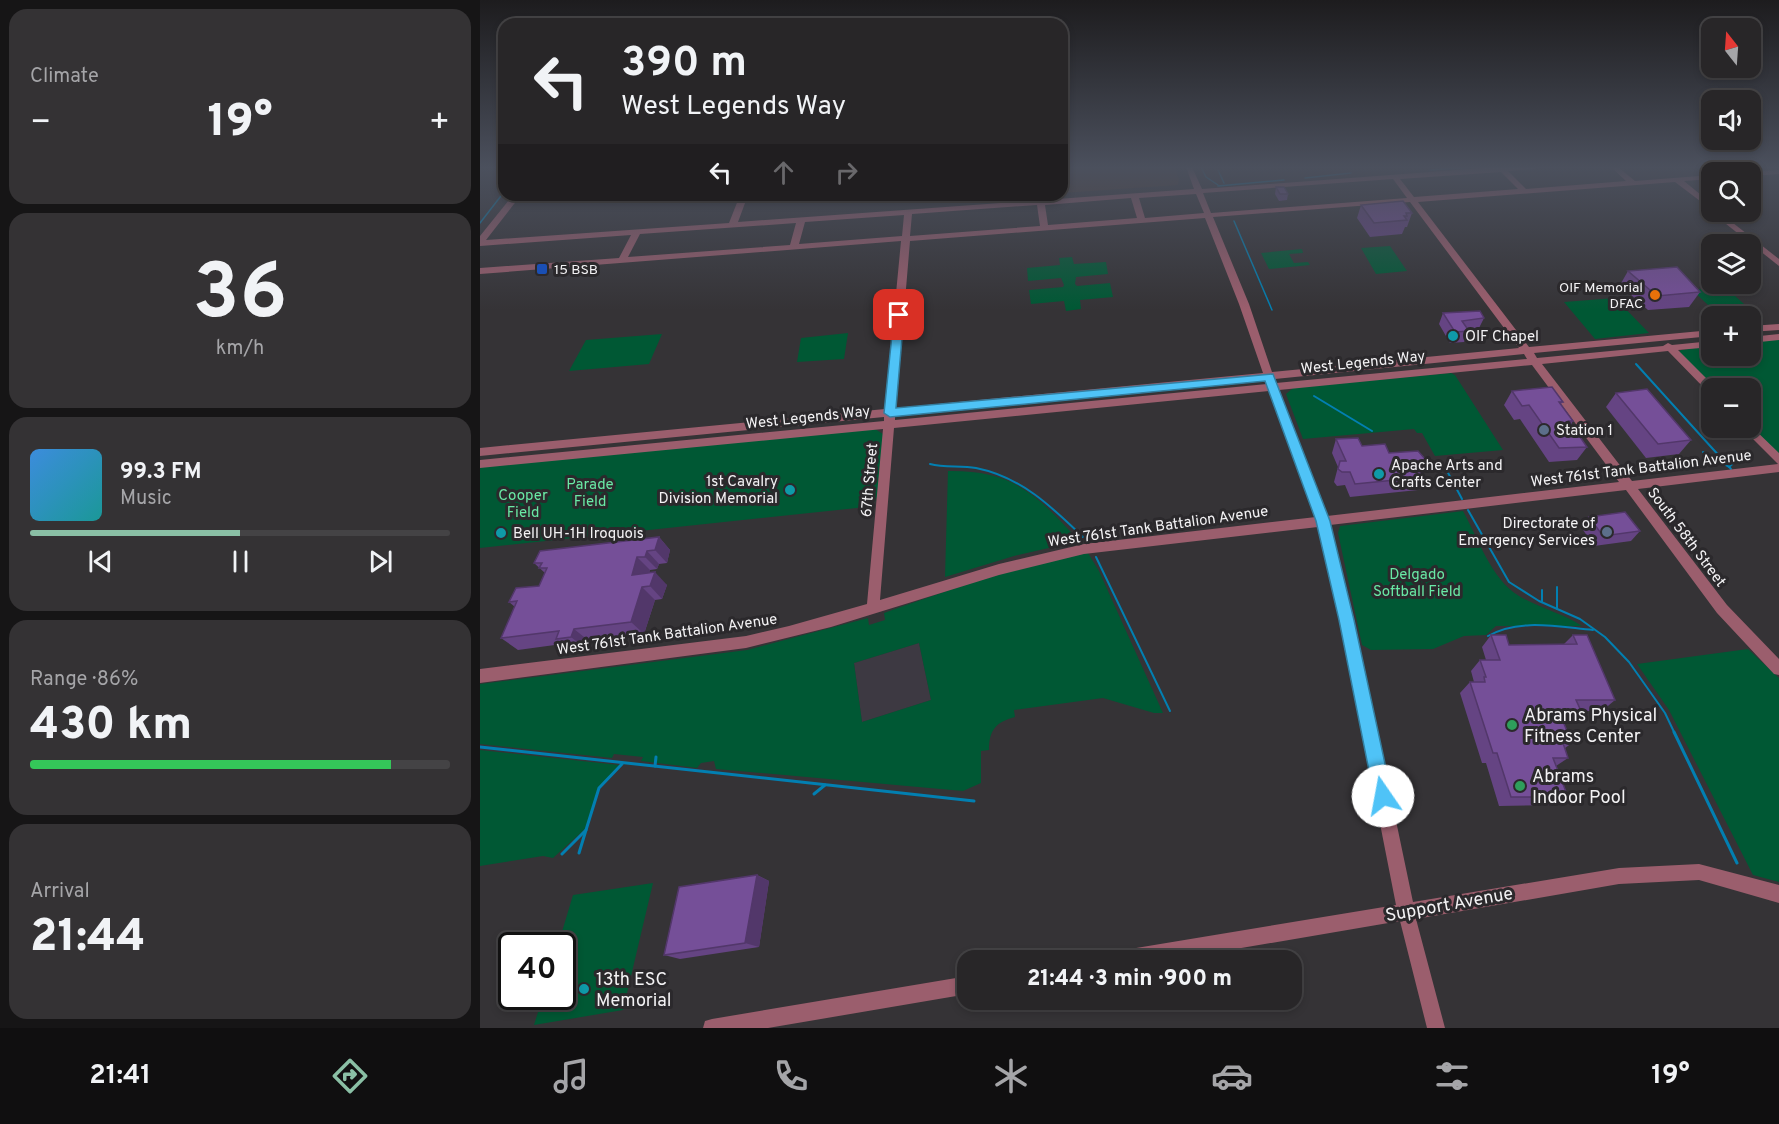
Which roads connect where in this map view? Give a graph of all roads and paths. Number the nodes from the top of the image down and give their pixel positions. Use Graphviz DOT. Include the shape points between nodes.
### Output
graph roads {
  1 [pos="502,215"];
  2 [pos="736,215"];
  3 [pos="868,215"];
  4 [pos="908,215"];
  5 [pos="1042,215"];
  6 [pos="1140,215"];
  7 [pos="1209,215"];
  8 [pos="1424,215"];
  9 [pos="801,220"];
  10 [pos="1142,220"];
  11 [pos="1728,222"];
  12 [pos="733,224"];
  13 [pos="1044,228"];
  14 [pos="637,232"];
  15 [pos="906,238"];
  16 [pos="480,243"];
  17 [pos="794,247"];
  18 [pos="621,260"];
  19 [pos="1779,263"];
  20 [pos="480,271"];
  21 [pos="1779,327"];
  22 [pos="1761,328"];
  23 [pos="1701,334"];
  24 [pos="1779,337"];
  25 [pos="1661,338"];
  26 [pos="1761,339"];
  27 [pos="1701,345"];
  28 [pos="1671,349"];
  29 [pos="1530,356"];
  30 [pos="1701,379"];
  31 [pos="1271,381"];
  32 [pos="890,418"];
  33 [pos="1757,438"];
  34 [pos="480,452"];
  35 [pos="1779,460"];
  36 [pos="480,464"];
  37 [pos="1779,468"];
  38 [pos="1628,486"];
  39 [pos="1323,521"];
  40 [pos="874,608"];
  41 [pos="1779,669"];
  42 [pos="480,676"];
  43 [pos="1779,894"];
  44 [pos="1406,912"];
  45 [pos="1178,950"];
  46 [pos="957,987"];
  47 [pos="789,1021"];
  48 [pos="712,1028"];
  49 [pos="1436,1028"];
  1 -- 16 [label="street"];
  2 -- 12 [label="street"];
  3 -- 9 [label="street"];
  4 -- 15 [label="street, 67th Street"];
  5 -- 13 [label="street"];
  6 -- 10 [label="street"];
  7 -- 10 [label="street"];
  7 -- 31 [label="street"];
  8 -- 29 [label="street, South 58th Street"];
  9 -- 12 [label="street"];
  9 -- 17 [label="street"];
  10 -- 13 [label="street"];
  11 -- 19 [label="street"];
  12 -- 14 [label="street"];
  13 -- 15 [label="street"];
  14 -- 16 [label="street"];
  14 -- 18 [label="street"];
  15 -- 17 [label="street"];
  15 -- 32 [label="street, 67th Street"];
  17 -- 18 [label="street"];
  18 -- 20 [label="street"];
  21 -- 22 [label="street"];
  23 -- 25 [label="street, West Legends Way"];
  24 -- 26 [label="street"];
  25 -- 28 [label="street"];
  25 -- 29 [label="street, West Legends Way"];
  27 -- 28 [label="street, West Legends Way"];
  28 -- 29 [label="street, West Legends Way"];
  28 -- 30 [label="street"];
  29 -- 31 [label="street, West Legends Way"];
  29 -- 38 [label="street, South 58th Street"];
  31 -- 32 [label="street, West Legends Way"];
  31 -- 39 [label="street"];
  32 -- 34 [label="street, West Legends Way"];
  32 -- 36 [label="street, West Legends Way"];
  32 -- 40 [label="street, 67th Street"];
  33 -- 35 [label="street"];
  37 -- 38 [label="street, West 761st Tank Battalion Avenue"];
  38 -- 39 [label="street, West 761st Tank Battalion Avenue"];
  38 -- 41 [label="street, South 58th Street" via="1722,609"];
  39 -- 40 [label="street, West 761st Tank Battalion Avenue" via="1062,553"];
  39 -- 44 [label="street"];
  40 -- 42 [label="street, West 761st Tank Battalion Avenue" via="746,642"];
  43 -- 44 [label="street, Support Avenue" via="1699,872 1619,876"];
  44 -- 45 [label="street, Support Avenue"];
  44 -- 49 [label="street"];
  46 -- 47 [label="street"];
  47 -- 48 [label="street"];
}
